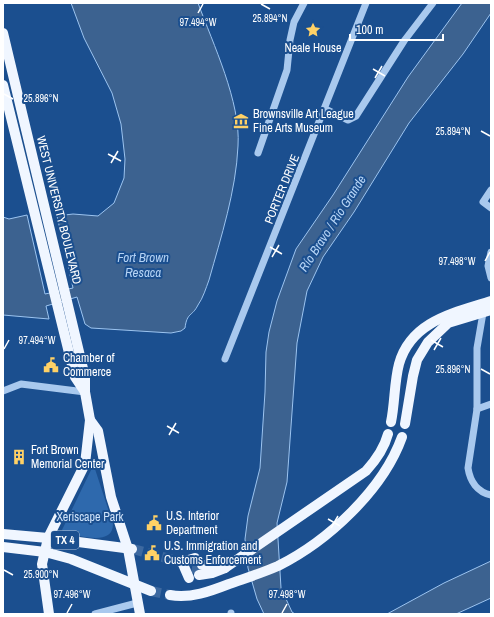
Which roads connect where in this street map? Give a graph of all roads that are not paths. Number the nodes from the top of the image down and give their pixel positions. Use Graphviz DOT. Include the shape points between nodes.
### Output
graph roads {
  1 [pos="304,3"];
  2 [pos="366,3"];
  3 [pos="433,3"];
  4 [pos="3,33"];
  5 [pos="3,85"];
  6 [pos="325,109"];
  7 [pos="258,153"];
  8 [pos="491,190"];
  9 [pos="491,208"];
  10 [pos="491,252"];
  11 [pos="491,278"];
  12 [pos="491,301"];
  13 [pos="487,311"];
  14 [pos="226,359"];
  15 [pos="3,391"];
  16 [pos="85,392"];
  17 [pos="491,404"];
  18 [pos="477,409"];
  19 [pos="90,420"];
  20 [pos="391,422"];
  21 [pos="405,424"];
  22 [pos="388,434"];
  23 [pos="402,437"];
  24 [pos="85,464"];
  25 [pos="105,466"];
  26 [pos="491,495"];
  27 [pos="3,534"];
  28 [pos="48,538"];
  29 [pos="3,547"];
  30 [pos="130,549"];
  31 [pos="45,552"];
  32 [pos="196,569"];
  33 [pos="134,585"];
  34 [pos="151,591"];
  35 [pos="170,595"];
  36 [pos="137,603"];
  37 [pos="49,614"];
  38 [pos="95,614"];
  39 [pos="140,614"];
  1 -- 7 [label="street" via="294,22 287,70"];
  2 -- 6 [label="street, PORTER DRIVE"];
  3 -- 6 [label="street" via="404,42 356,116 348,120"];
  4 -- 16 [label="main road, WEST UNIVERSITY BOULEVARD" via="69,306 85,377"];
  5 -- 16 [label="main road, WEST UNIVERSITY BOULEVARD" via="75,377"];
  6 -- 14 [label="street, PORTER DRIVE"];
  8 -- 9 [label="street" via="483,202"];
  10 -- 11 [label="street" via="488,266"];
  12 -- 20 [label="main road" via="441,317 429,323 415,336 399,364"];
  13 -- 18 [label="street" via="478,341"];
  13 -- 21 [label="main road" via="448,323 423,350 413,376"];
  15 -- 16 [label="street" via="21,384"];
  16 -- 19 [label="main road, WEST UNIVERSITY BOULEVARD"];
  17 -- 18 [label="street"];
  18 -- 26 [label="street" via="469,473 475,486 485,494"];
  19 -- 24 [label="main road, WEST UNIVERSITY BOULEVARD"];
  19 -- 25 [label="main road, WEST UNIVERSITY BOULEVARD" via="98,432"];
  22 -- 32 [label="main road" via="375,461 344,486 225,568"];
  23 -- 35 [label="main road" via="391,463 361,501 341,521 303,551 276,566 224,586 188,596"];
  24 -- 25 [label="main road" via="96,460"];
  24 -- 28 [label="main road, WEST UNIVERSITY BOULEVARD"];
  25 -- 30 [label="main road, WEST UNIVERSITY BOULEVARD" via="111,497"];
  27 -- 28 [label="main road, TX 4"];
  28 -- 30 [label="main road, TX 4"];
  28 -- 31 [label="main road, WEST UNIVERSITY BOULEVARD"];
  29 -- 31 [label="main road, TX 4"];
  30 -- 33 [label="main road, WEST UNIVERSITY BOULEVARD"];
  31 -- 33 [label="main road, TX 4" via="90,566"];
  31 -- 37 [label="main road, WEST UNIVERSITY BOULEVARD" via="42,564"];
  32 -- 32 [label="main road" via="182,562"];
  33 -- 34 [label="main road"];
  33 -- 36 [label="main road, WEST UNIVERSITY BOULEVARD"];
  36 -- 38 [label="street"];
  36 -- 39 [label="main road, WEST UNIVERSITY BOULEVARD"];
}
